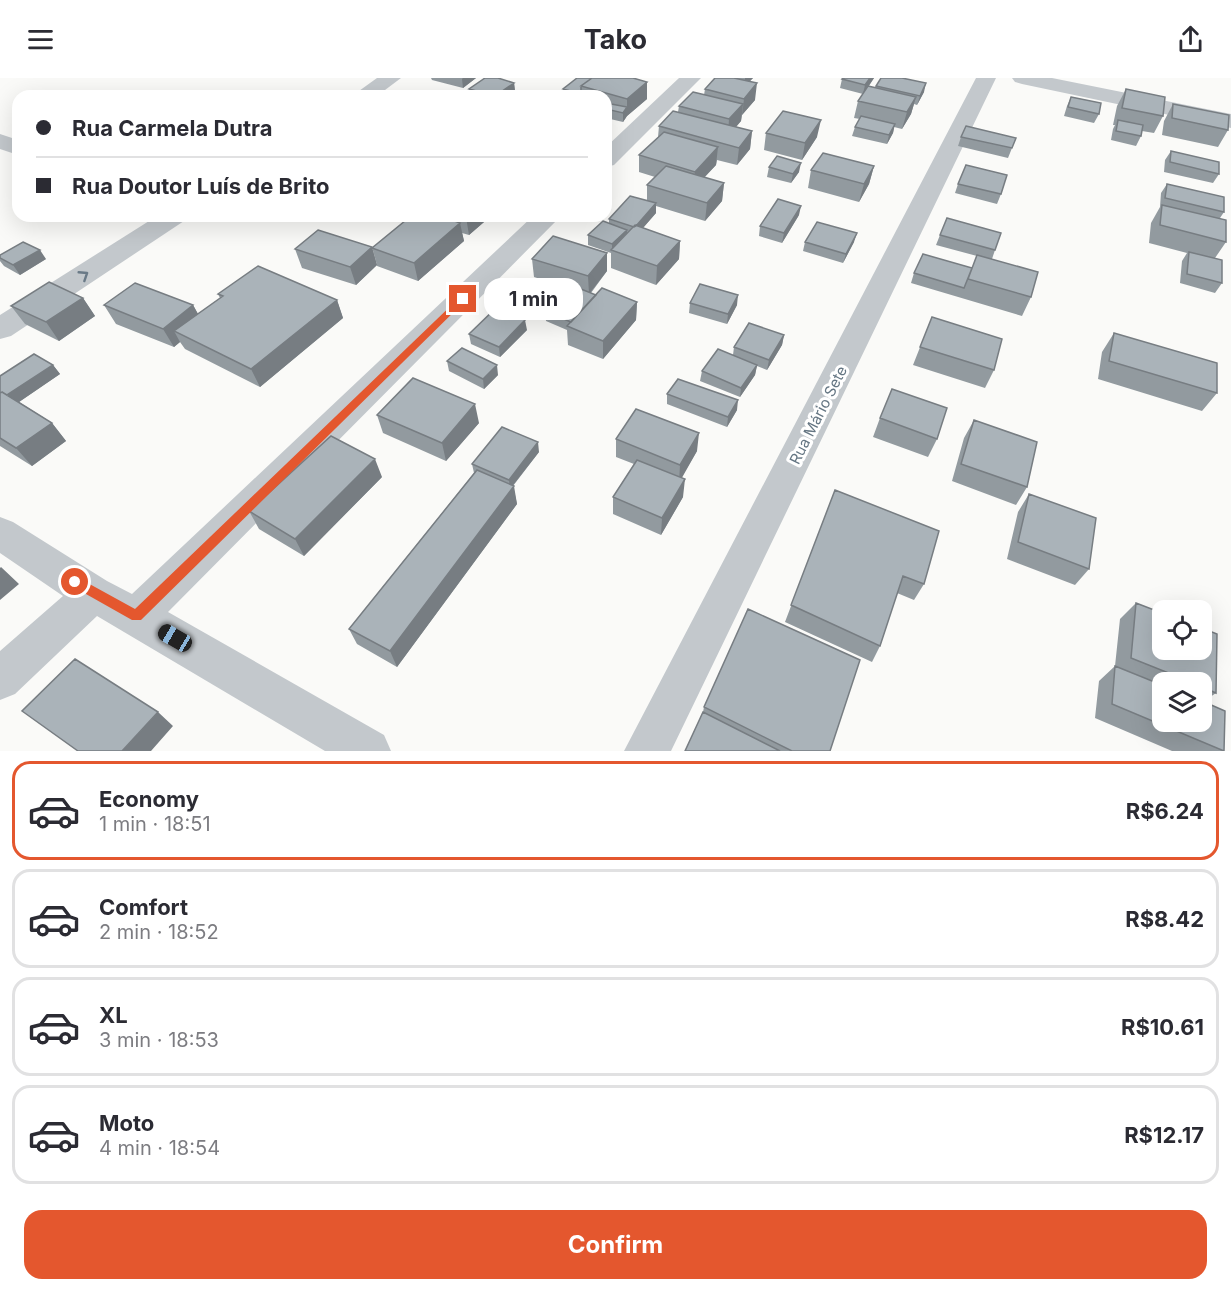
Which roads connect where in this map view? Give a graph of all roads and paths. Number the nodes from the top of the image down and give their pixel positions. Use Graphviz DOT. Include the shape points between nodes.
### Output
graph roads {
  1 [pos="360,78"];
  2 [pos="691,78"];
  3 [pos="986,78"];
  4 [pos="1022,78"];
  5 [pos="386,81"];
  6 [pos="372,90"];
  7 [pos="1231,121"];
  8 [pos="612,154"];
  9 [pos="166,222"];
  10 [pos="543,222"];
  11 [pos="0,329"];
  12 [pos="0,533"];
  13 [pos="93,594"];
  14 [pos="137,616"];
  15 [pos="0,679"];
  16 [pos="368,751"];
  17 [pos="647,751"];
  1 -- 5 [label="street"];
  2 -- 8 [label="street"];
  3 -- 17 [label="street, Rua Mário Sete"];
  4 -- 7 [label="street"];
  5 -- 6 [label="street"];
  11 -- 9 [label="street, one-way"];
  10 -- 14 [label="street"];
  12 -- 13 [label="street"];
  13 -- 14 [label="street"];
  13 -- 15 [label="street"];
  14 -- 16 [label="street"];
}
